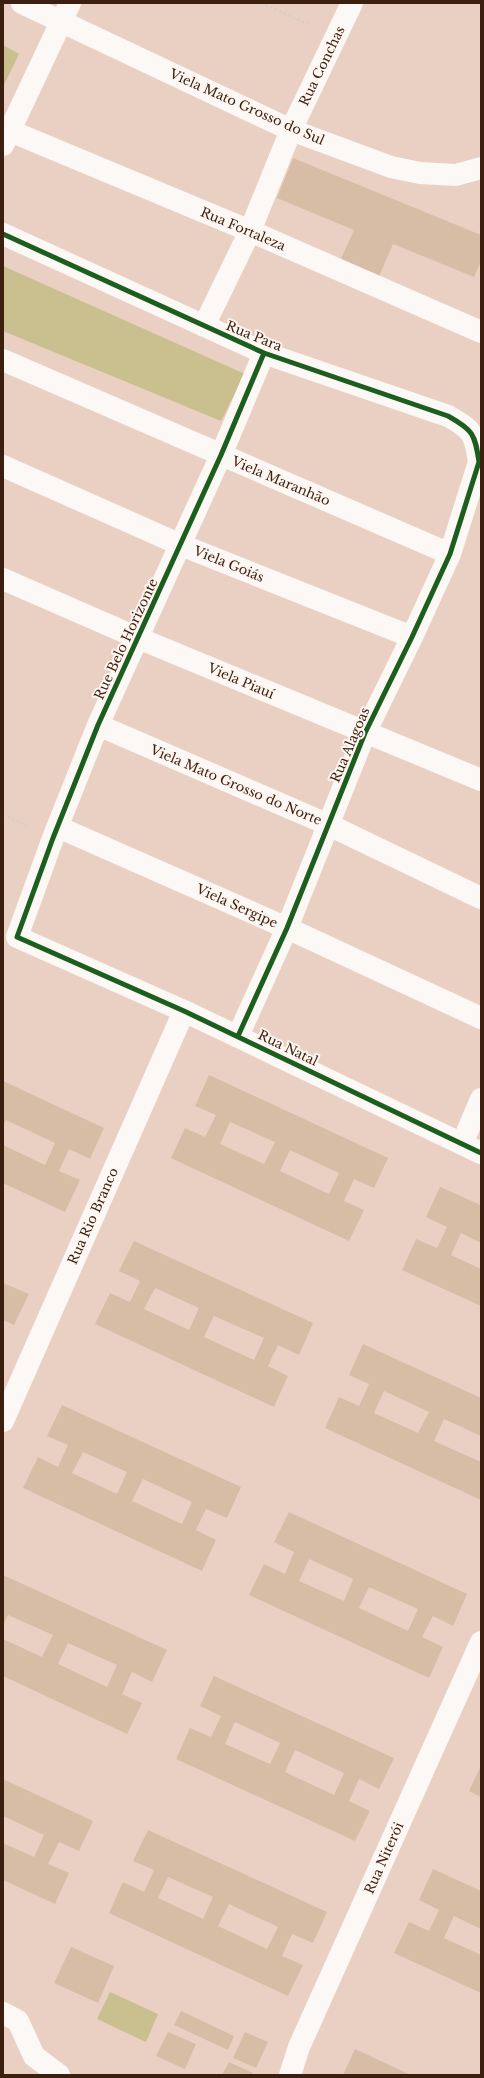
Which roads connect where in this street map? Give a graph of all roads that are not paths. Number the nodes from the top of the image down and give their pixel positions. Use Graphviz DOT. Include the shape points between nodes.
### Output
graph roads {
  1 [pos="22,3"];
  2 [pos="352,3"];
  3 [pos="66,12"];
  4 [pos="291,130"];
  5 [pos="5,135"];
  6 [pos="481,168"];
  7 [pos="250,231"];
  8 [pos="3,234"];
  9 [pos="204,326"];
  10 [pos="481,332"];
  11 [pos="264,353"];
  12 [pos="3,360"];
  13 [pos="221,455"];
  14 [pos="479,462"];
  15 [pos="3,466"];
  16 [pos="181,545"];
  17 [pos="450,554"];
  18 [pos="3,579"];
  19 [pos="412,637"];
  20 [pos="138,638"];
  21 [pos="98,725"];
  22 [pos="365,733"];
  23 [pos="481,780"];
  24 [pos="329,825"];
  25 [pos="58,827"];
  26 [pos="481,898"];
  27 [pos="287,928"];
  28 [pos="18,938"];
  29 [pos="184,1011"];
  30 [pos="481,1018"];
  31 [pos="238,1036"];
  32 [pos="481,1099"];
  33 [pos="472,1148"];
  34 [pos="3,1421"];
  35 [pos="481,1642"];
  36 [pos="3,2013"];
  37 [pos="58,2075"];
  38 [pos="290,2075"];
  1 -- 3 [label="street, Viela Mato Grosso do Sul"];
  2 -- 4 [label="street, Rua Conchas"];
  3 -- 4 [label="street, Viela Mato Grosso do Sul"];
  3 -- 5 [label="street"];
  4 -- 6 [label="street, Viela Mato Grosso do Sul" via="391,167 420,173 456,175"];
  4 -- 7 [label="street, Rua Conchas"];
  5 -- 7 [label="street, Rua Fortaleza"];
  7 -- 9 [label="street, Rua Conchas"];
  7 -- 10 [label="street, Rua Fortaleza"];
  8 -- 9 [label="street, Rua Para"];
  9 -- 11 [label="street, Rua Para"];
  11 -- 13 [label="street, Rue Belo Horizonte"];
  11 -- 14 [label="street, Rua Para" via="448,416 473,433"];
  12 -- 13 [label="street, Viela Maranhão"];
  13 -- 16 [label="street, Rue Belo Horizonte"];
  13 -- 17 [label="street, Viela Maranhão"];
  14 -- 17 [label="street, Rua Alagoas"];
  15 -- 16 [label="street, Viela Goiás"];
  16 -- 19 [label="street, Viela Goiás"];
  16 -- 20 [label="street, Rue Belo Horizonte"];
  17 -- 19 [label="street, Rua Alagoas"];
  18 -- 20 [label="street, Viela Piauí"];
  19 -- 22 [label="street, Rua Alagoas"];
  20 -- 21 [label="street, Rue Belo Horizonte"];
  20 -- 22 [label="street, Viela Piauí"];
  21 -- 24 [label="street, Viela Mato Grosso do Norte"];
  21 -- 25 [label="street, Rue Belo Horizonte"];
  22 -- 23 [label="street, Viela Piauí"];
  22 -- 24 [label="street, Rua Alagoas"];
  24 -- 26 [label="street, Viela Mato Grosso do Norte"];
  24 -- 27 [label="street, Rua Alagoas"];
  25 -- 27 [label="street, Viela Sergipe"];
  25 -- 28 [label="street, Rue Belo Horizonte"];
  27 -- 30 [label="street, Viela Sergipe"];
  27 -- 31 [label="street, Rua Alagoas"];
  28 -- 29 [label="street, Rua Natal"];
  29 -- 31 [label="street, Rua Natal"];
  29 -- 34 [label="street, Rua Rio Branco"];
  31 -- 33 [label="street, Rua Natal"];
  32 -- 33 [label="street"];
  35 -- 38 [label="street, Rua Niterói" via="299,2047"];
  36 -- 37 [label="street" via="18,2021 34,2056"];
}
